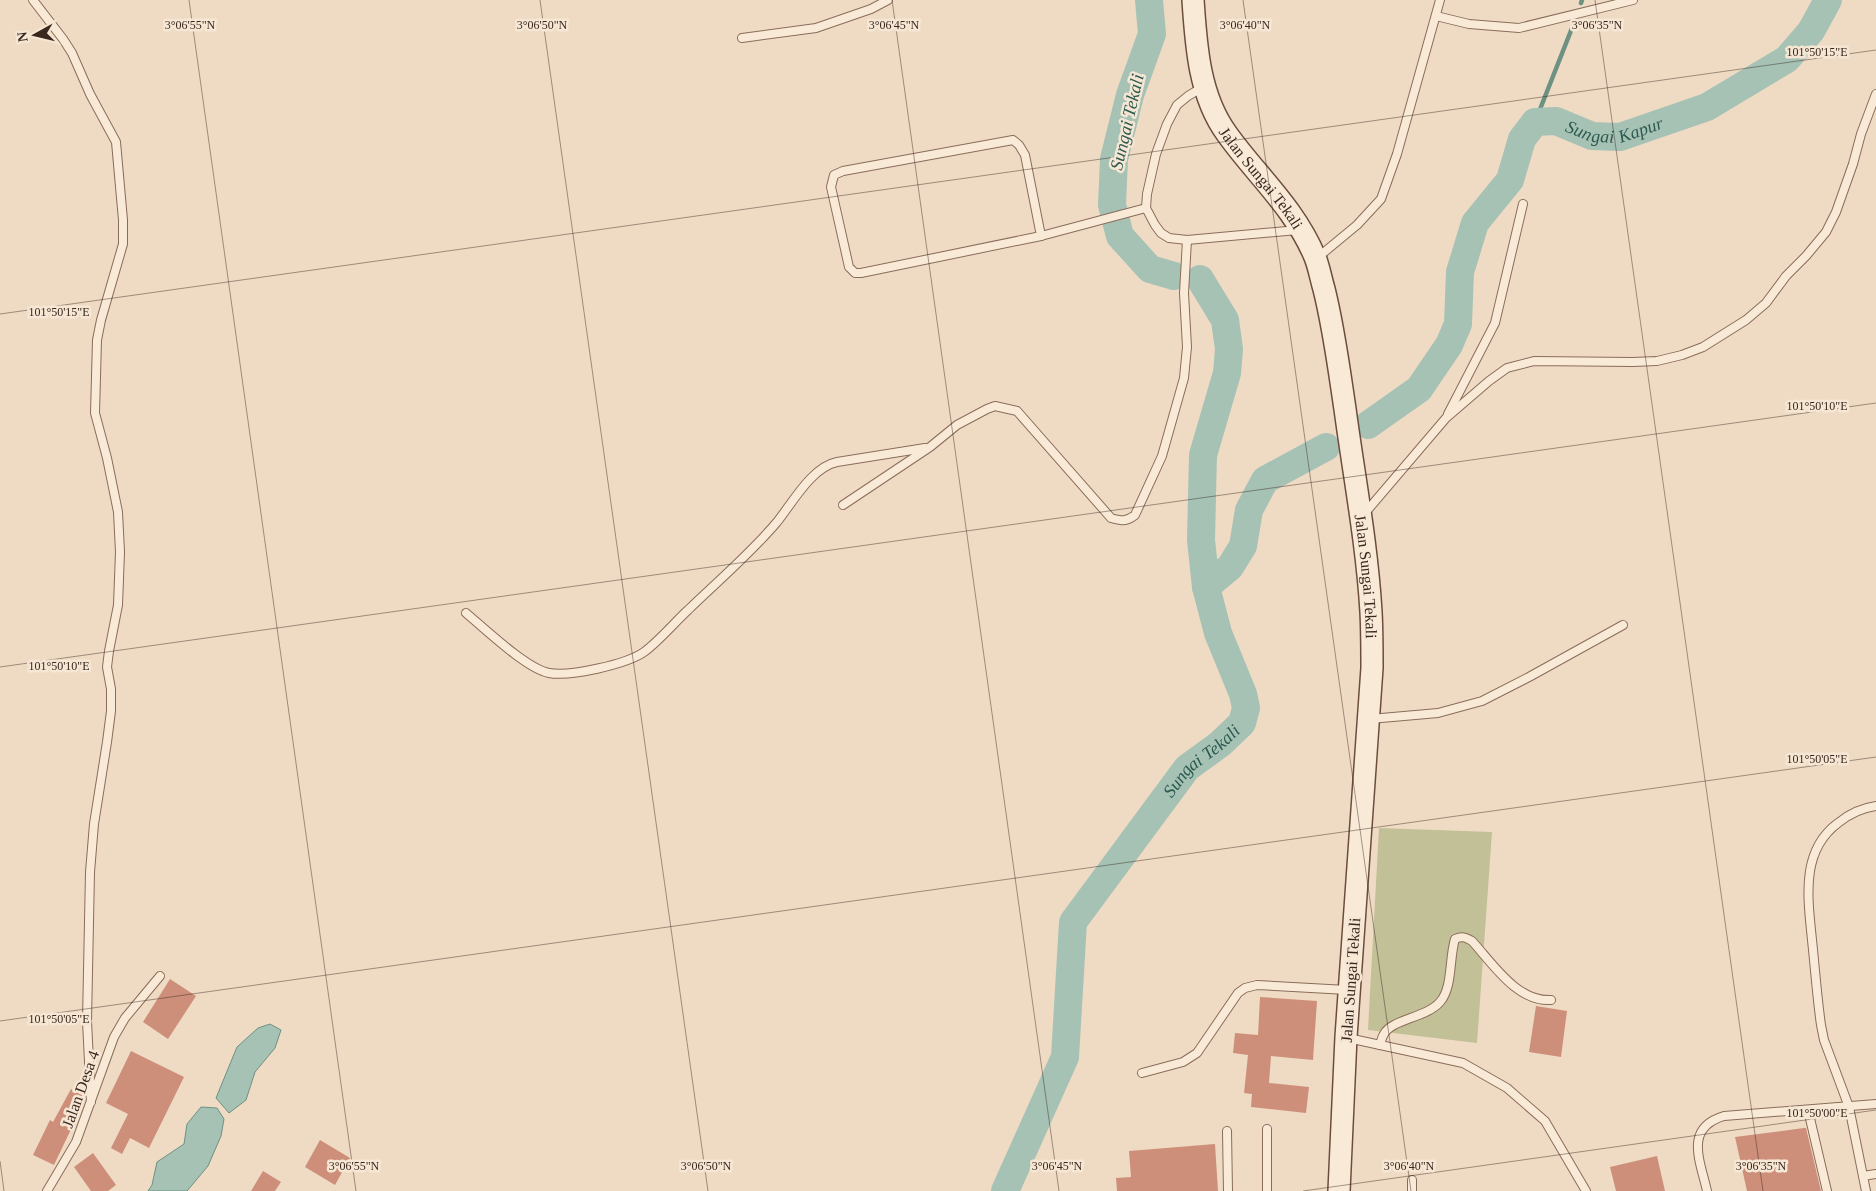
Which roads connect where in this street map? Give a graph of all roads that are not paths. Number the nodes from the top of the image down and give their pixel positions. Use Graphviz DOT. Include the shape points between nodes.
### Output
graph roads {
  1 [pos="33,0"];
  2 [pos="888,0"];
  3 [pos="1193,0"];
  4 [pos="1440,0"];
  5 [pos="1633,0"];
  6 [pos="1436,16"];
  7 [pos="742,38"];
  8 [pos="1204,86"];
  9 [pos="1876,94"];
  10 [pos="1523,204"];
  11 [pos="1146,208"];
  12 [pos="1302,230"];
  13 [pos="1042,236"];
  14 [pos="1187,240"];
  15 [pos="1316,259"];
  16 [pos="1446,418"];
  17 [pos="930,447"];
  18 [pos="843,505"];
  19 [pos="1360,518"];
  20 [pos="466,613"];
  21 [pos="1623,625"];
  22 [pos="1368,720"];
  23 [pos="1876,806"];
  24 [pos="160,976"];
  25 [pos="1349,990"];
  26 [pos="1552,1000"];
  27 [pos="1346,1037"];
  28 [pos="1380,1045"];
  29 [pos="1142,1073"];
  30 [pos="91,1102"];
  31 [pos="1876,1104"];
  32 [pos="1849,1107"];
  33 [pos="1808,1110"];
  34 [pos="1267,1129"];
  35 [pos="1227,1131"];
  36 [pos="1876,1174"];
  37 [pos="1863,1176"];
  38 [pos="1412,1180"];
  39 [pos="47,1191"];
  40 [pos="1228,1191"];
  41 [pos="1267,1191"];
  42 [pos="1339,1191"];
  43 [pos="1412,1191"];
  44 [pos="1586,1191"];
  45 [pos="1707,1191"];
  46 [pos="1826,1191"];
  47 [pos="1866,1191"];
  1 -- 30 [label="lane" via="72,53 116,142 123,220 123,244 97,340 95,413 118,512 120,552 118,606 108,667 111,711 90,872 87,1021"];
  2 -- 7 [label="lane" via="816,28"];
  3 -- 8 [label="street, Jalan Sungai Tekali"];
  4 -- 6 [label="lane"];
  5 -- 6 [label="lane" via="1519,28 1469,24"];
  6 -- 15 [label="lane" via="1381,199 1357,225"];
  8 -- 11 [label="lane" via="1184,99 1170,116 1156,154"];
  8 -- 12 [label="street, Jalan Sungai Tekali" via="1226,133"];
  9 -- 16 [label="lane" via="1836,212 1826,232 1766,303 1746,320 1703,347 1657,361 1534,361 1507,368"];
  10 -- 16 [label="lane" via="1495,323"];
  11 -- 13 [label="lane"];
  11 -- 14 [label="lane" via="1161,233 1168,238"];
  12 -- 14 [label="lane"];
  12 -- 15 [label="street, Jalan Sungai Tekali"];
  13 -- 13 [label="lane" via="855,273 849,267 831,187 834,175 1013,140 1025,155"];
  14 -- 17 [label="lane" via="1184,378 1162,456 1135,515 1128,520 1111,518 1017,411 994,406 986,409"];
  15 -- 19 [label="street, Jalan Sungai Tekali" via="1331,317"];
  16 -- 19 [label="lane"];
  17 -- 18 [label="lane"];
  17 -- 20 [label="lane" via="838,462 817,471 775,524 735,565 644,652 620,663 579,672 549,673 524,661"];
  19 -- 22 [label="street, Jalan Sungai Tekali" via="1371,611 1372,668"];
  21 -- 22 [label="lane" via="1482,701 1438,713"];
  22 -- 25 [label="street, Jalan Sungai Tekali"];
  23 -- 32 [label="lane" via="1859,810 1830,828 1816,850 1809,879 1821,1025"];
  24 -- 30 [label="lane, Jalan Desa 4" via="125,1018 114,1037"];
  25 -- 27 [label="street, Jalan Sungai Tekali"];
  25 -- 29 [label="lane" via="1257,985 1245,988 1229,1005 1197,1053 1183,1062"];
  26 -- 28 [label="lane" via="1533,999 1514,986 1472,941 1460,937 1454,939 1450,976 1441,1001 1429,1012 1391,1026 1384,1033"];
  27 -- 28 [label="lane"];
  27 -- 42 [label="street, Jalan Sungai Tekali"];
  28 -- 44 [label="lane" via="1462,1063 1507,1088 1545,1121"];
  30 -- 39 [label="lane, Jalan Desa 4" via="76,1142"];
  31 -- 32 [label="lane"];
  32 -- 33 [label="lane"];
  32 -- 37 [label="lane"];
  33 -- 45 [label="lane" via="1724,1116 1704,1126 1697,1145"];
  33 -- 46 [label="lane"];
  34 -- 41 [label="lane"];
  35 -- 40 [label="lane"];
  36 -- 37 [label="lane"];
  37 -- 47 [label="lane"];
  38 -- 43 [label="lane"];
}
